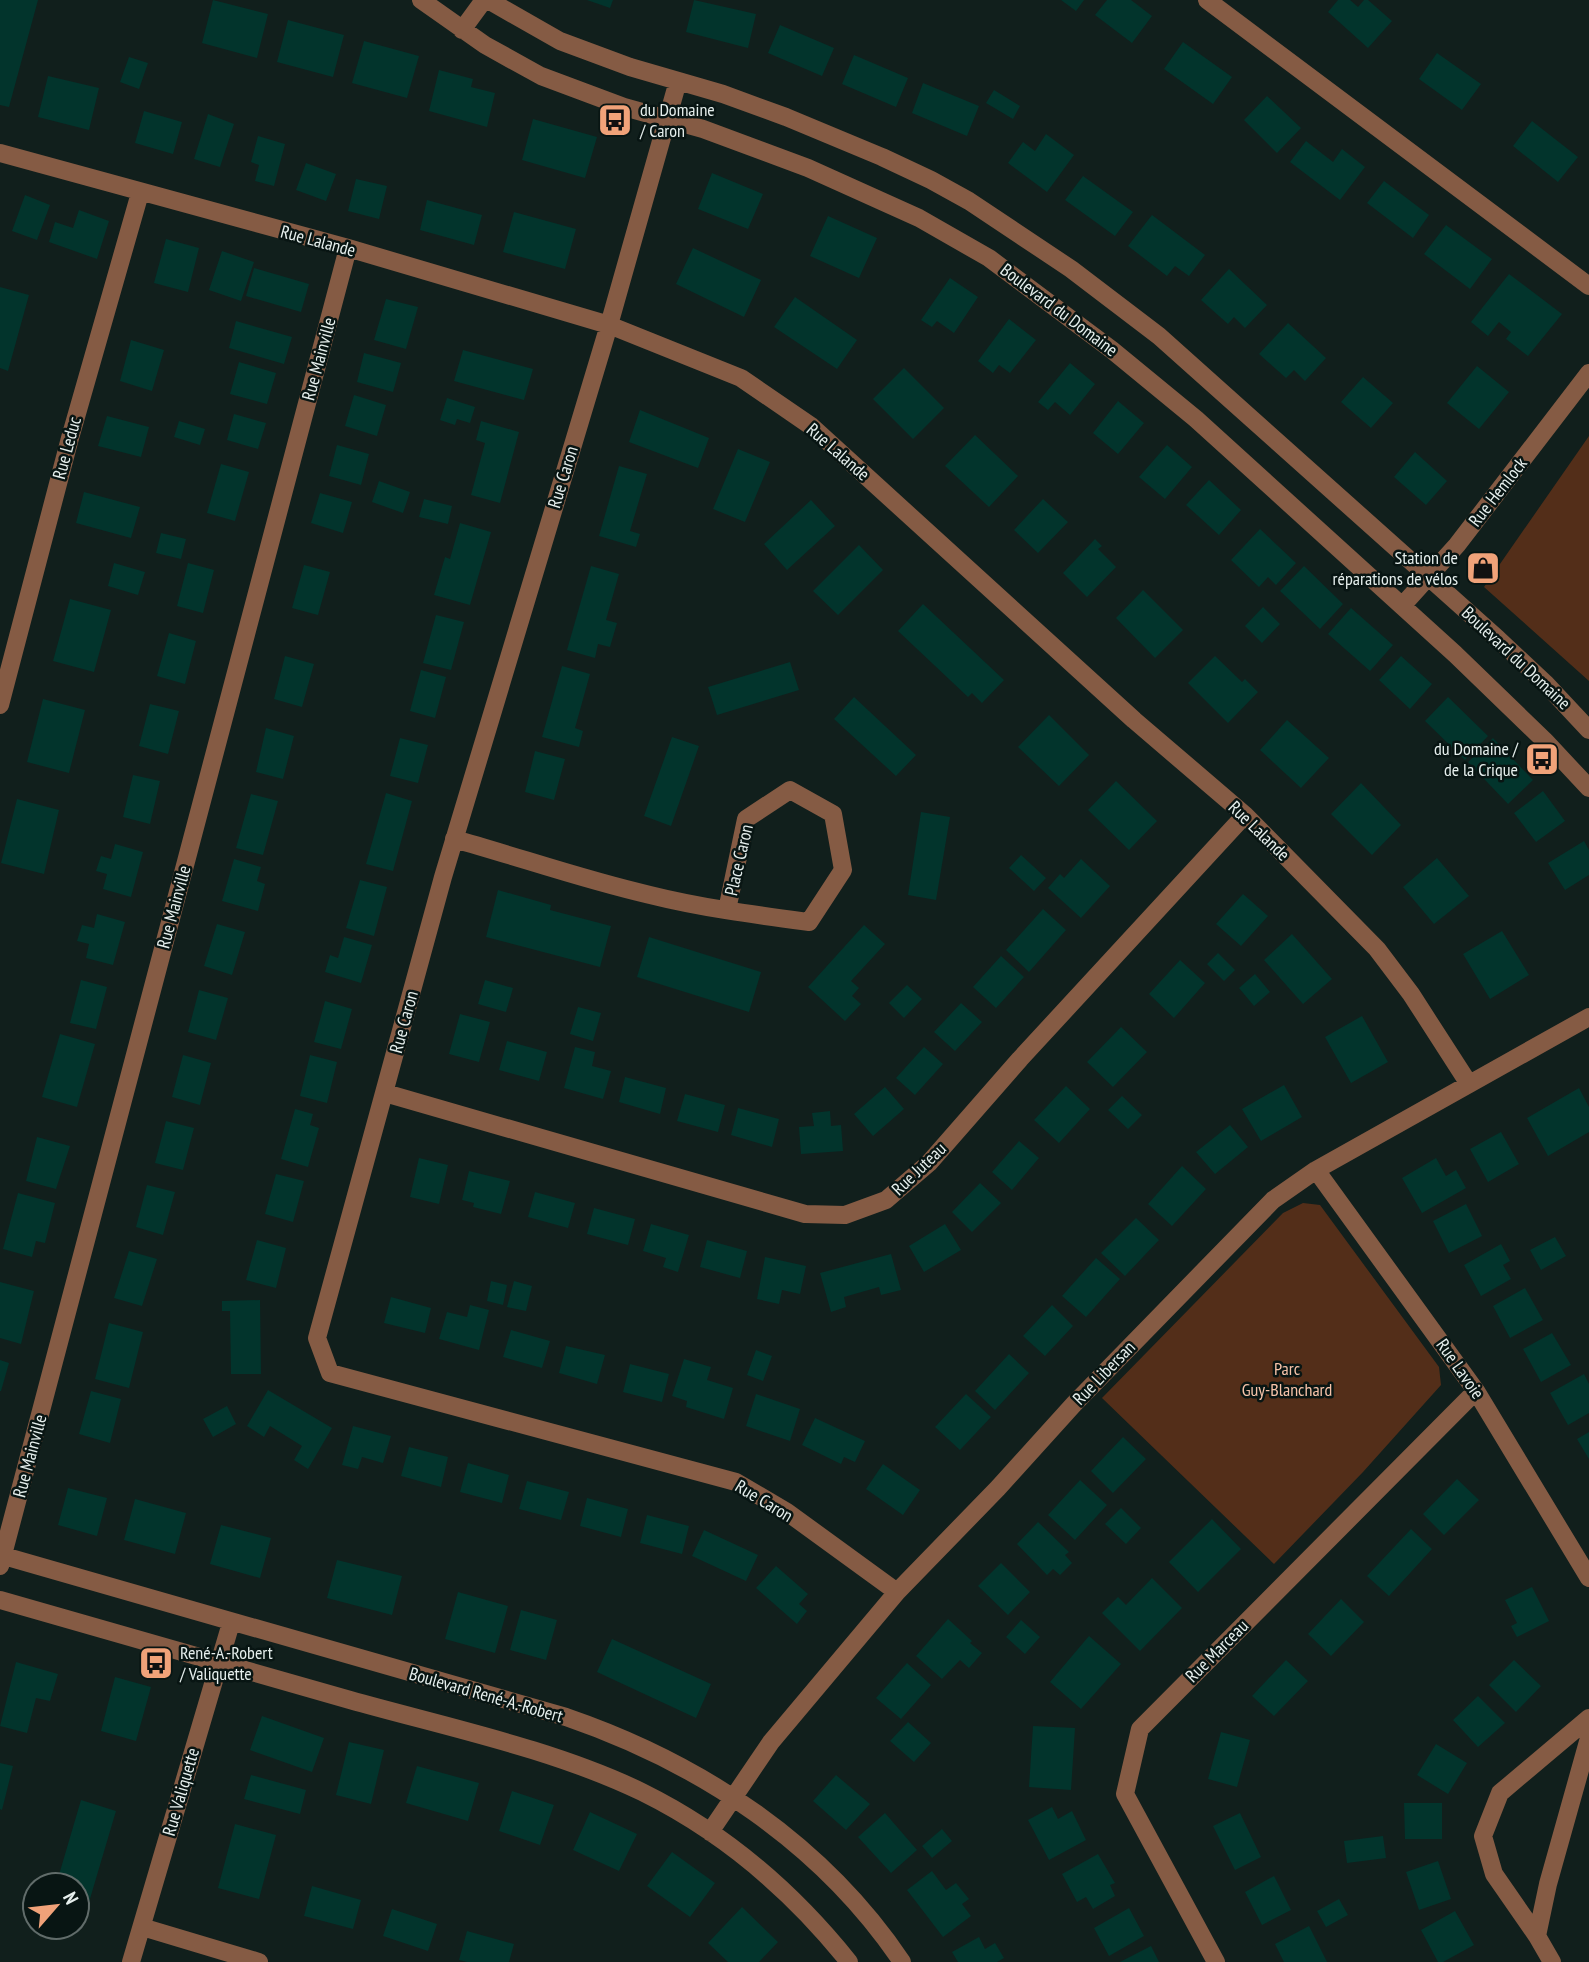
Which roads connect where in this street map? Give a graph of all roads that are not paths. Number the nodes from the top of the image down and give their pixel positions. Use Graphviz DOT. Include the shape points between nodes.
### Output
graph roads {
  1 [pos="421,0"];
  2 [pos="486,0"];
  3 [pos="1207,0"];
  4 [pos="462,30"];
  5 [pos="678,81"];
  6 [pos="667,118"];
  7 [pos="0,153"];
  8 [pos="141,193"];
  9 [pos="348,248"];
  10 [pos="1589,286"];
  11 [pos="608,325"];
  12 [pos="1589,373"];
  13 [pos="1428,576"];
  14 [pos="1402,606"];
  15 [pos="0,705"];
  16 [pos="1589,730"];
  17 [pos="1589,788"];
  18 [pos="1245,815"];
  19 [pos="454,839"];
  20 [pos="727,910"];
  21 [pos="1589,1017"];
  22 [pos="1469,1084"];
  23 [pos="385,1093"];
  24 [pos="1316,1170"];
  25 [pos="1476,1391"];
  26 [pos="1,1559"];
  27 [pos="1589,1578"];
  28 [pos="897,1592"];
  29 [pos="0,1600"];
  30 [pos="232,1623"];
  31 [pos="219,1662"];
  32 [pos="1589,1718"];
  33 [pos="1589,1738"];
  34 [pos="734,1797"];
  35 [pos="710,1832"];
  36 [pos="142,1927"];
  37 [pos="1537,1936"];
  38 [pos="131,1962"];
  39 [pos="259,1962"];
  40 [pos="849,1962"];
  41 [pos="902,1962"];
  42 [pos="1216,1962"];
  43 [pos="1552,1962"];
  1 -- 4 [label="street, Boulevard du Domaine"];
  2 -- 4 [label="street"];
  2 -- 5 [label="street, Boulevard du Domaine" via="560,41"];
  3 -- 10 [label="street"];
  4 -- 6 [label="street, Boulevard du Domaine" via="541,76"];
  5 -- 6 [label="street, Rue Caron"];
  5 -- 13 [label="street, Boulevard du Domaine" via="753,105 882,157 1002,222 1159,336"];
  6 -- 11 [label="street, Rue Caron"];
  6 -- 14 [label="street, Boulevard du Domaine" via="854,188 946,231 989,258 1126,361"];
  7 -- 8 [label="street, Rue Lalande"];
  8 -- 9 [label="street, Rue Lalande"];
  8 -- 15 [label="street, Rue Leduc" via="69,438"];
  9 -- 11 [label="street, Rue Lalande"];
  9 -- 26 [label="street, Rue Mainville"];
  11 -- 18 [label="street, Rue Lalande" via="741,378 811,426"];
  11 -- 19 [label="street, Rue Caron"];
  12 -- 13 [label="street, Rue Hemlock"];
  13 -- 14 [label="street, Rue Hemlock"];
  13 -- 16 [label="street, Boulevard du Domaine" via="1545,683"];
  14 -- 17 [label="street, Boulevard du Domaine"];
  18 -- 22 [label="street, Rue Lalande" via="1377,949"];
  18 -- 23 [label="street, Rue Juteau" via="929,1163 886,1200 845,1215 805,1214"];
  19 -- 20 [label="street, Place Caron" via="650,895"];
  19 -- 23 [label="street, Rue Caron"];
  20 -- 20 [label="street, Place Caron" via="746,819 790,790 833,814 843,870 809,922"];
  21 -- 22 [label="street, Rue Libersan"];
  22 -- 24 [label="street, Rue Libersan"];
  23 -- 28 [label="street, Rue Caron" via="317,1338 330,1373 736,1482"];
  24 -- 25 [label="street, Rue Lavoie"];
  24 -- 28 [label="street, Rue Libersan" via="1273,1200"];
  25 -- 27 [label="street, Rue Lavoie"];
  25 -- 42 [label="street, Rue Marceau" via="1140,1729 1125,1794"];
  26 -- 30 [label="street, Boulevard René-A.-Robert"];
  28 -- 34 [label="street, Rue Libersan" via="771,1742"];
  29 -- 31 [label="street"];
  30 -- 31 [label="street, Rue Valiquette"];
  30 -- 34 [label="street, Boulevard René-A.-Robert" via="566,1717 632,1742"];
  31 -- 35 [label="street" via="570,1763 642,1792"];
  31 -- 36 [label="street, Rue Valiquette"];
  32 -- 37 [label="street" via="1500,1793 1483,1836 1494,1874"];
  33 -- 37 [label="street"];
  34 -- 35 [label="street, Rue Libersan"];
  34 -- 41 [label="street, Boulevard René-A.-Robert" via="824,1871"];
  35 -- 40 [label="street" via="792,1899"];
  36 -- 38 [label="street, Rue Valiquette"];
  36 -- 39 [label="street"];
  37 -- 43 [label="street"];
}
